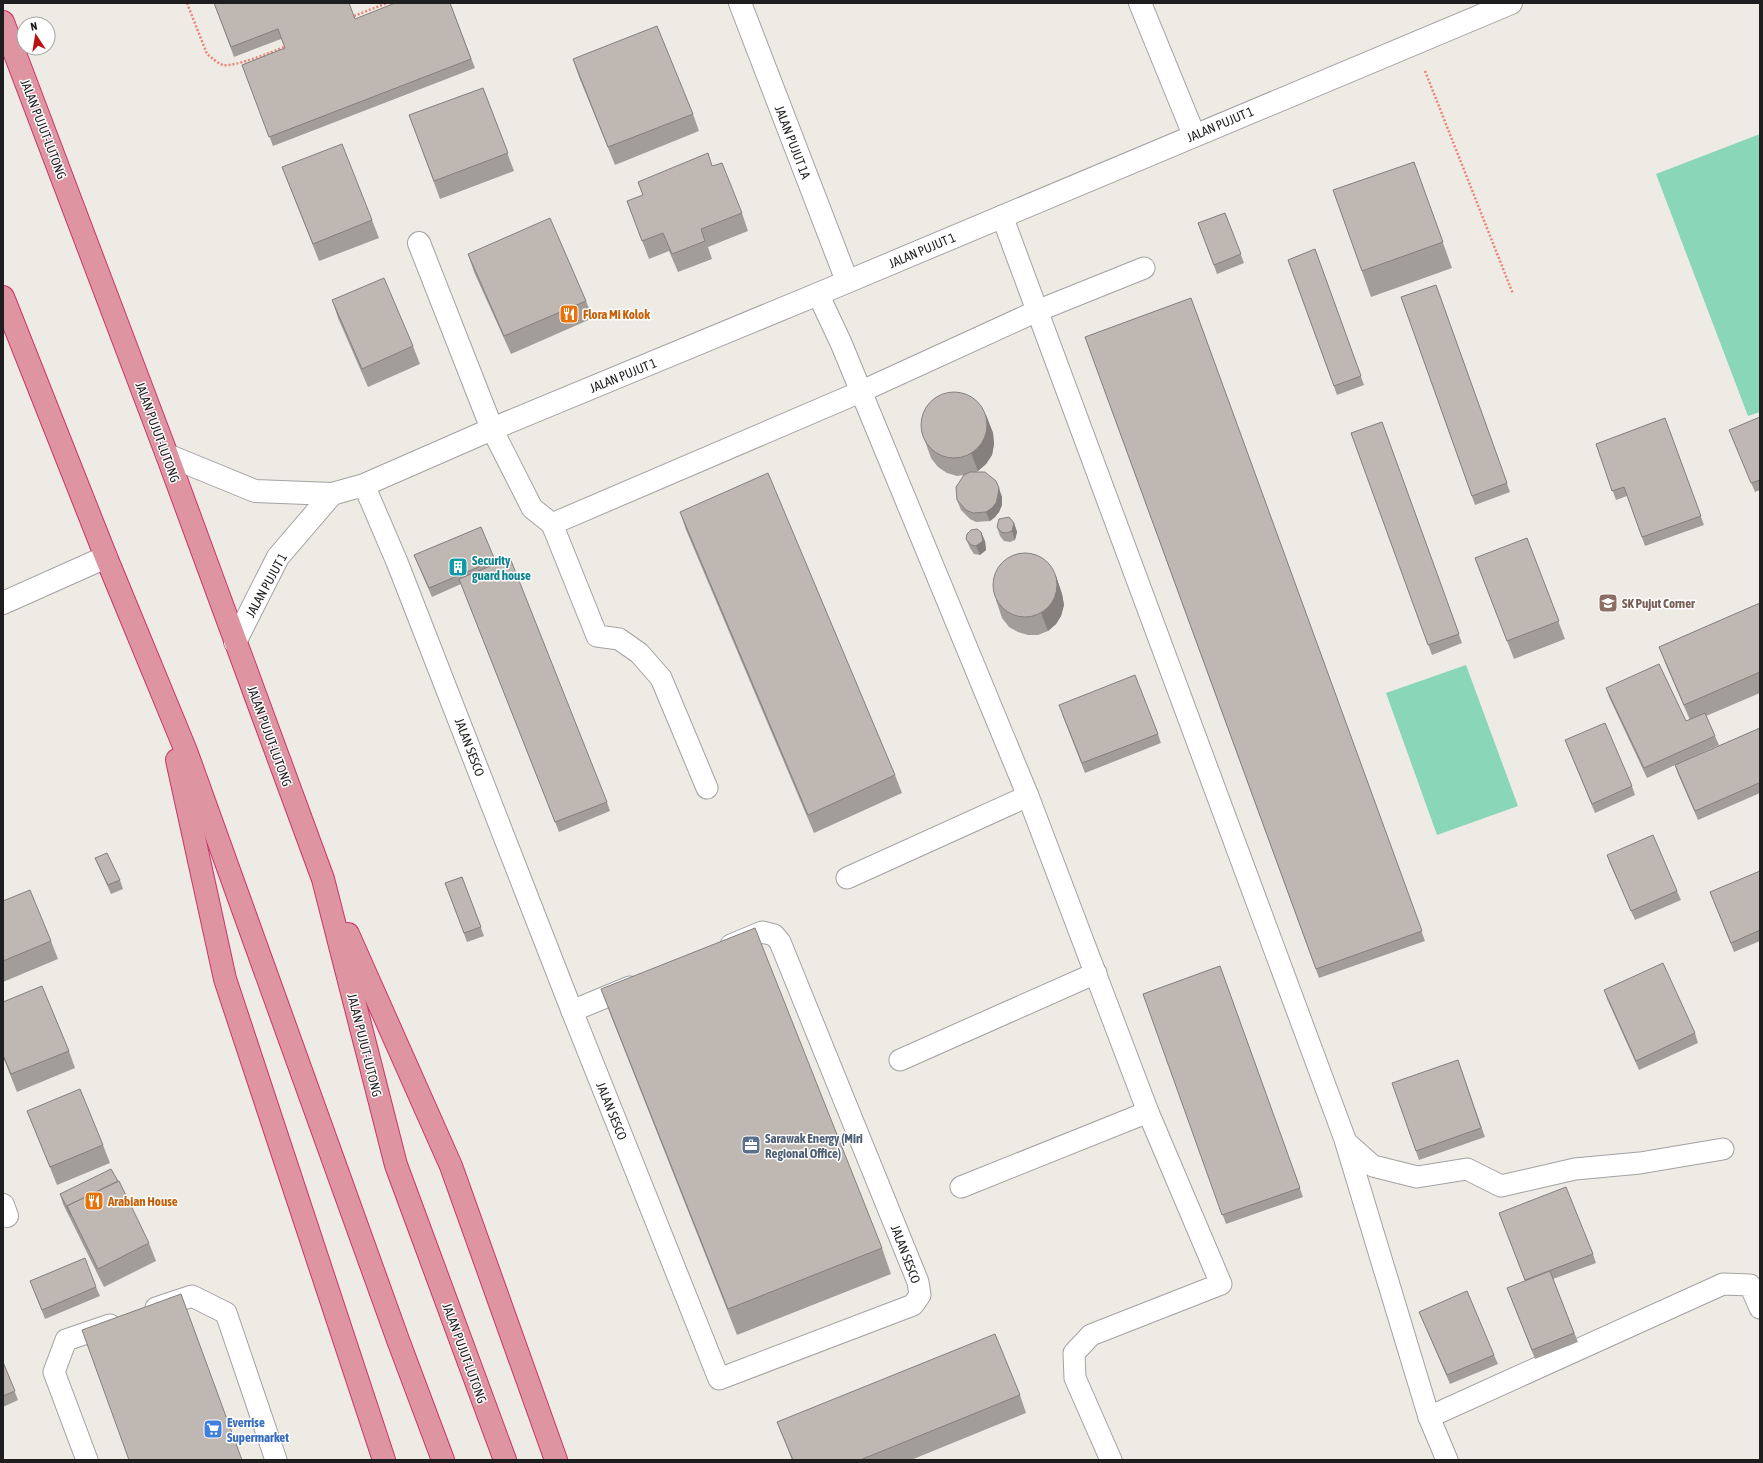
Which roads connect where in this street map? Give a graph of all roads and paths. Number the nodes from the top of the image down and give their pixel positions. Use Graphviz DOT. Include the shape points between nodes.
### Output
graph roads {
  1 [pos="187,3"];
  2 [pos="387,3"];
  3 [pos="740,3"];
  4 [pos="1140,3"];
  5 [pos="1511,3"];
  6 [pos="354,16"];
  7 [pos="3,22"];
  8 [pos="1414,43"];
  9 [pos="284,47"];
  10 [pos="1194,135"];
  11 [pos="1002,216"];
  12 [pos="419,243"];
  13 [pos="1144,268"];
  14 [pos="847,281"];
  15 [pos="818,294"];
  16 [pos="1513,294"];
  17 [pos="3,296"];
  18 [pos="1037,311"];
  19 [pos="860,392"];
  20 [pos="492,429"];
  21 [pos="167,455"];
  22 [pos="364,485"];
  23 [pos="332,494"];
  24 [pos="552,524"];
  25 [pos="106,557"];
  26 [pos="3,603"];
  27 [pos="235,642"];
  28 [pos="162,691"];
  29 [pos="707,788"];
  30 [pos="1028,796"];
  31 [pos="847,878"];
  32 [pos="323,879"];
  33 [pos="711,954"];
  34 [pos="1096,973"];
  35 [pos="645,981"];
  36 [pos="572,1011"];
  37 [pos="900,1060"];
  38 [pos="1148,1112"];
  39 [pos="1346,1142"];
  40 [pos="1723,1150"];
  41 [pos="961,1187"];
  42 [pos="1760,1308"];
  43 [pos="1429,1417"];
  44 [pos="88,1460"];
  45 [pos="276,1460"];
  46 [pos="384,1460"];
  47 [pos="443,1460"];
  48 [pos="505,1460"];
  49 [pos="556,1460"];
  50 [pos="1111,1460"];
  51 [pos="1447,1460"];
  1 -- 9 [label="path" via="207,54 224,65 238,63"];
  2 -- 6 [label="path"];
  3 -- 14 [label="street, JALAN PUJUT 1A"];
  4 -- 10 [label="street"];
  5 -- 8 [label="street, JALAN PUJUT 1"];
  7 -- 21 [label="highway, JALAN PUJUT-LUTONG"];
  8 -- 10 [label="street, JALAN PUJUT 1"];
  8 -- 16 [label="path"];
  10 -- 11 [label="street, JALAN PUJUT 1"];
  11 -- 14 [label="street, JALAN PUJUT 1"];
  11 -- 18 [label="lane"];
  12 -- 20 [label="street"];
  13 -- 18 [label="lane"];
  14 -- 15 [label="street, JALAN PUJUT 1"];
  15 -- 19 [label="lane"];
  15 -- 20 [label="street, JALAN PUJUT 1"];
  17 -- 25 [label="highway"];
  18 -- 19 [label="lane"];
  18 -- 39 [label="lane"];
  19 -- 24 [label="lane"];
  19 -- 30 [label="lane"];
  20 -- 22 [label="street, JALAN PUJUT 1"];
  20 -- 24 [label="lane" via="532,508"];
  21 -- 23 [label="street, JALAN PUJUT 1" via="255,491"];
  21 -- 27 [label="highway, JALAN PUJUT-LUTONG"];
  22 -- 23 [label="street, JALAN PUJUT 1"];
  22 -- 36 [label="lane, JALAN SESCO" via="398,562"];
  23 -- 27 [label="street, JALAN PUJUT 1" via="278,557"];
  24 -- 29 [label="lane" via="597,636 619,639 639,653 661,678"];
  25 -- 26 [label="street"];
  25 -- 28 [label="highway"];
  27 -- 32 [label="highway, JALAN PUJUT-LUTONG"];
  28 -- 46 [label="highway" via="225,979"];
  28 -- 47 [label="highway"];
  30 -- 31 [label="lane"];
  30 -- 34 [label="lane"];
  32 -- 48 [label="highway, JALAN PUJUT-LUTONG" via="396,1166"];
  32 -- 49 [label="highway" via="451,1166"];
  33 -- 36 [label="lane, JALAN SESCO" via="762,932 774,935 780,942 918,1282 920,1295 913,1305 719,1379"];
  34 -- 37 [label="lane"];
  34 -- 38 [label="lane"];
  35 -- 36 [label="lane"];
  38 -- 41 [label="lane"];
  38 -- 50 [label="lane" via="1221,1284 1091,1335 1074,1353 1075,1378"];
  39 -- 40 [label="lane" via="1373,1166 1417,1178 1467,1169 1501,1186 1575,1169 1640,1163"];
  39 -- 43 [label="lane"];
  42 -- 43 [label="lane" via="1750,1285 1723,1284"];
  43 -- 51 [label="lane"];
  44 -- 45 [label="lane" via="54,1372 66,1340 192,1296 226,1313"];
}
